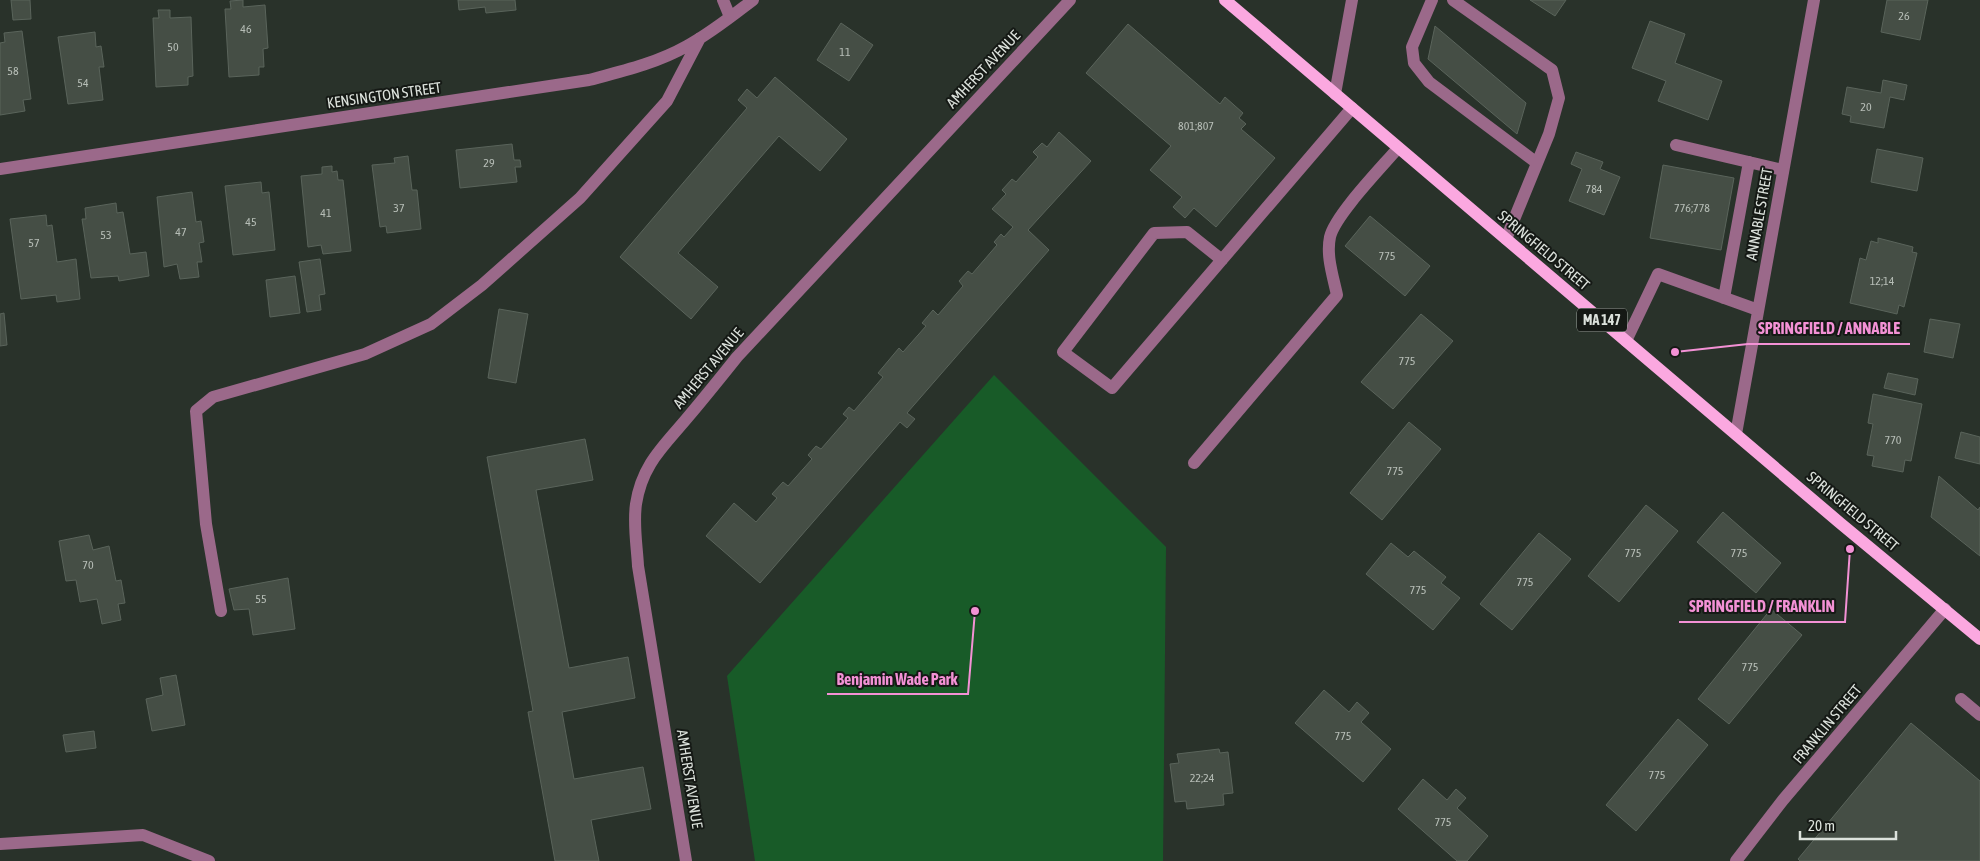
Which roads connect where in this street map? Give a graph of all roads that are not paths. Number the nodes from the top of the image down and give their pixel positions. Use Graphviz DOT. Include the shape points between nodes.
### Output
graph roads {
  1 [pos="723,0"];
  2 [pos="754,0"];
  3 [pos="1070,0"];
  4 [pos="1225,0"];
  5 [pos="1352,0"];
  6 [pos="1432,0"];
  7 [pos="1453,0"];
  8 [pos="1814,0"];
  9 [pos="730,17"];
  10 [pos="700,38"];
  11 [pos="1335,94"];
  12 [pos="1352,108"];
  13 [pos="1676,145"];
  14 [pos="1398,148"];
  15 [pos="1750,162"];
  16 [pos="1537,163"];
  17 [pos="0,169"];
  18 [pos="1783,170"];
  19 [pos="1506,239"];
  20 [pos="1222,260"];
  21 [pos="1724,298"];
  22 [pos="1758,310"];
  23 [pos="1626,341"];
  24 [pos="1736,434"];
  25 [pos="1194,462"];
  26 [pos="1945,610"];
  27 [pos="221,611"];
  28 [pos="1980,639"];
  29 [pos="1961,699"];
  30 [pos="1980,715"];
  31 [pos="0,844"];
  32 [pos="210,861"];
  33 [pos="686,861"];
  34 [pos="1736,861"];
  1 -- 9 [label="street"];
  2 -- 9 [label="street, KENSINGTON STREET"];
  3 -- 33 [label="street, AMHERST AVENUE" via="737,357 650,461 636,504 638,566"];
  4 -- 11 [label="main road, SPRINGFIELD STREET / MA 147"];
  5 -- 11 [label="street"];
  6 -- 16 [label="street" via="1412,47 1414,63 1429,82"];
  7 -- 16 [label="street" via="1552,70 1558,98 1549,134"];
  8 -- 18 [label="street, ANNABLE STREET"];
  9 -- 10 [label="street, KENSINGTON STREET"];
  10 -- 17 [label="street, KENSINGTON STREET" via="646,64 589,80"];
  10 -- 27 [label="street" via="667,101 580,198 482,285 431,324 365,354 213,397 196,411 206,524"];
  11 -- 12 [label="main road, SPRINGFIELD STREET / MA 147"];
  12 -- 14 [label="main road, SPRINGFIELD STREET / MA 147"];
  12 -- 20 [label="street"];
  13 -- 15 [label="street"];
  14 -- 19 [label="main road, SPRINGFIELD STREET / MA 147"];
  14 -- 25 [label="street" via="1346,208 1330,236 1329,256 1337,295"];
  15 -- 18 [label="street"];
  15 -- 21 [label="street"];
  16 -- 19 [label="street"];
  18 -- 22 [label="street, ANNABLE STREET"];
  19 -- 23 [label="main road, SPRINGFIELD STREET / MA 147"];
  20 -- 20 [label="street" via="1112,388 1063,352 1154,233 1187,232"];
  21 -- 22 [label="street"];
  21 -- 23 [label="street" via="1658,274"];
  22 -- 24 [label="street, ANNABLE STREET"];
  23 -- 24 [label="main road, SPRINGFIELD STREET / MA 147"];
  24 -- 26 [label="main road, SPRINGFIELD STREET / MA 147"];
  26 -- 28 [label="main road, SPRINGFIELD STREET / MA 147"];
  26 -- 34 [label="street, FRANKLIN STREET"];
  29 -- 30 [label="street"];
  31 -- 32 [label="street" via="142,836"];
}
